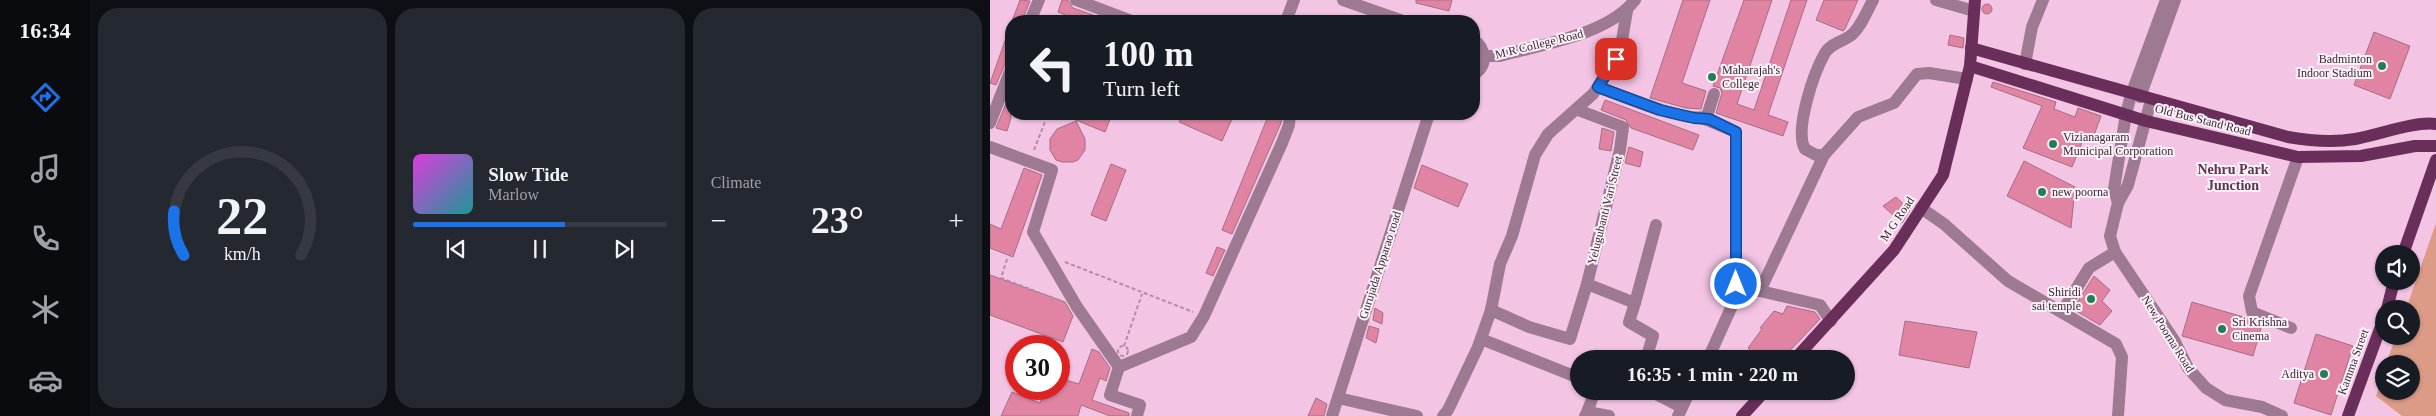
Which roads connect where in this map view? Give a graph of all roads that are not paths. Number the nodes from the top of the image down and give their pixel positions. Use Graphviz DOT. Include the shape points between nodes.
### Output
graph roads {
  1 [pos="1039,0"];
  2 [pos="1076,0"];
  3 [pos="1343,0"];
  4 [pos="1635,0"];
  5 [pos="1873,0"];
  6 [pos="1936,0"];
  7 [pos="2043,0"];
  8 [pos="2166,0"];
  9 [pos="2176,0"];
  10 [pos="1293,1"];
  11 [pos="1974,6"];
  12 [pos="1627,11"];
  13 [pos="1033,15"];
  14 [pos="1116,15"];
  15 [pos="1289,15"];
  16 [pos="1386,15"];
  17 [pos="1480,47"];
  18 [pos="1971,48"];
  19 [pos="1485,56"];
  20 [pos="2025,64"];
  21 [pos="1970,66"];
  22 [pos="1480,70"];
  23 [pos="1966,79"];
  24 [pos="1005,84"];
  25 [pos="1598,87"];
  26 [pos="1714,94"];
  27 [pos="2141,97"];
  28 [pos="1578,110"];
  29 [pos="2126,114"];
  30 [pos="1702,118"];
  31 [pos="1289,120"];
  32 [pos="1427,120"];
  33 [pos="2146,120"];
  34 [pos="990,123"];
  35 [pos="2436,124"];
  36 [pos="2436,146"];
  37 [pos="990,147"];
  38 [pos="1824,155"];
  39 [pos="2298,157"];
  40 [pos="2436,160"];
  41 [pos="2118,203"];
  42 [pos="1921,208"];
  43 [pos="1656,225"];
  44 [pos="2406,245"];
  45 [pos="2115,252"];
  46 [pos="1587,284"];
  47 [pos="1736,284"];
  48 [pos="1760,290"];
  49 [pos="1635,303"];
  50 [pos="1491,310"];
  51 [pos="2062,312"];
  52 [pos="1831,321"];
  53 [pos="2291,328"];
  54 [pos="1481,338"];
  55 [pos="2375,342"];
  56 [pos="1648,350"];
  57 [pos="1712,350"];
  58 [pos="1804,350"];
  59 [pos="1119,367"];
  60 [pos="1570,374"];
  61 [pos="1338,398"];
  62 [pos="1592,400"];
  63 [pos="1663,400"];
  64 [pos="1686,400"];
  65 [pos="1757,400"];
  66 [pos="1680,412"];
  67 [pos="1137,416"];
  68 [pos="1332,416"];
  69 [pos="1417,416"];
  70 [pos="1443,416"];
  71 [pos="1586,416"];
  72 [pos="1609,416"];
  73 [pos="1742,416"];
  74 [pos="2118,416"];
  75 [pos="2282,416"];
  76 [pos="2348,416"];
  1 -- 13 [label="street"];
  2 -- 14 [label="street"];
  3 -- 16 [label="street"];
  4 -- 12 [label="street, M R College Road"];
  5 -- 38 [label="street" via="1852,34 1825,52 1804,111 1802,144 1811,153"];
  6 -- 11 [label="street"];
  7 -- 20 [label="street" via="2032,27"];
  8 -- 27 [label="street"];
  9 -- 27 [label="street"];
  10 -- 15 [label="street"];
  11 -- 18 [label="main road, M G Road"];
  12 -- 19 [label="street, M R College Road" via="1601,28 1500,56"];
  12 -- 25 [label="street" via="1616,59"];
  17 -- 19 [label="street"];
  18 -- 20 [label="main road, Old Bus Stand Road"];
  18 -- 21 [label="main road, M G Road"];
  19 -- 22 [label="street, M R College Road"];
  20 -- 27 [label="main road, Old Bus Stand Road"];
  21 -- 23 [label="main road, M G Road"];
  21 -- 29 [label="main road, Old Bus Stand Road"];
  23 -- 38 [label="street" via="1917,74 1894,103 1858,117"];
  23 -- 42 [label="main road, M G Road" via="1943,175"];
  24 -- 34 [label="street"];
  25 -- 28 [label="street"];
  25 -- 30 [label="street" via="1660,110"];
  26 -- 30 [label="street" via="1707,116"];
  27 -- 29 [label="street"];
  27 -- 33 [label="street"];
  27 -- 35 [label="main road, Old Bus Stand Road" via="2316,142 2355,139 2421,124"];
  28 -- 46 [label="street, Yelugubanti Vari Street" via="1623,127"];
  28 -- 50 [label="street" via="1548,134 1535,155 1512,236 1500,264"];
  29 -- 33 [label="main road, Old Bus Stand Road"];
  29 -- 41 [label="street" via="2114,190"];
  30 -- 47 [label="street" via="1736,132"];
  31 -- 59 [label="street" via="1204,316 1191,337"];
  32 -- 61 [label="street, Gurujada Apparao road"];
  33 -- 39 [label="main road, Old Bus Stand Road"];
  33 -- 41 [label="street" via="2128,185"];
  36 -- 39 [label="main road, Old Bus Stand Road" via="2415,146 2361,156"];
  37 -- 59 [label="street" via="1052,170 1033,232 1077,307"];
  38 -- 48 [label="street"];
  39 -- 53 [label="street" via="2249,296 2252,312"];
  40 -- 44 [label="main road"];
  41 -- 45 [label="street, New Poorna Road" via="2110,236"];
  42 -- 51 [label="street" via="1944,224 2008,281"];
  42 -- 52 [label="main road, M G Road" via="1894,250"];
  43 -- 49 [label="street"];
  45 -- 51 [label="street" via="2089,268"];
  45 -- 75 [label="street, New Poorna Road" via="2174,340 2188,368 2206,388 2225,400 2262,407"];
  46 -- 49 [label="street"];
  46 -- 50 [label="street, Yelugubanti Vari Street" via="1570,339 1530,327"];
  47 -- 48 [label="street"];
  47 -- 57 [label="street" via="1731,308"];
  48 -- 52 [label="street" via="1820,305"];
  49 -- 56 [label="street" via="1629,322 1652,336"];
  50 -- 54 [label="street"];
  51 -- 74 [label="street" via="2111,341 2120,350"];
  52 -- 58 [label="main road, M G Road"];
  54 -- 60 [label="street"];
  54 -- 70 [label="street"];
  55 -- 76 [label="main road, Kamma Street"];
  59 -- 67 [label="street" via="1110,395 1140,406"];
  61 -- 68 [label="street, Gurujada Apparao road"];
  61 -- 69 [label="street"];
  62 -- 71 [label="street"];
  63 -- 66 [label="street"];
  64 -- 66 [label="street"];
  65 -- 73 [label="main road"];
  71 -- 72 [label="street" via="1593,413"];
}
